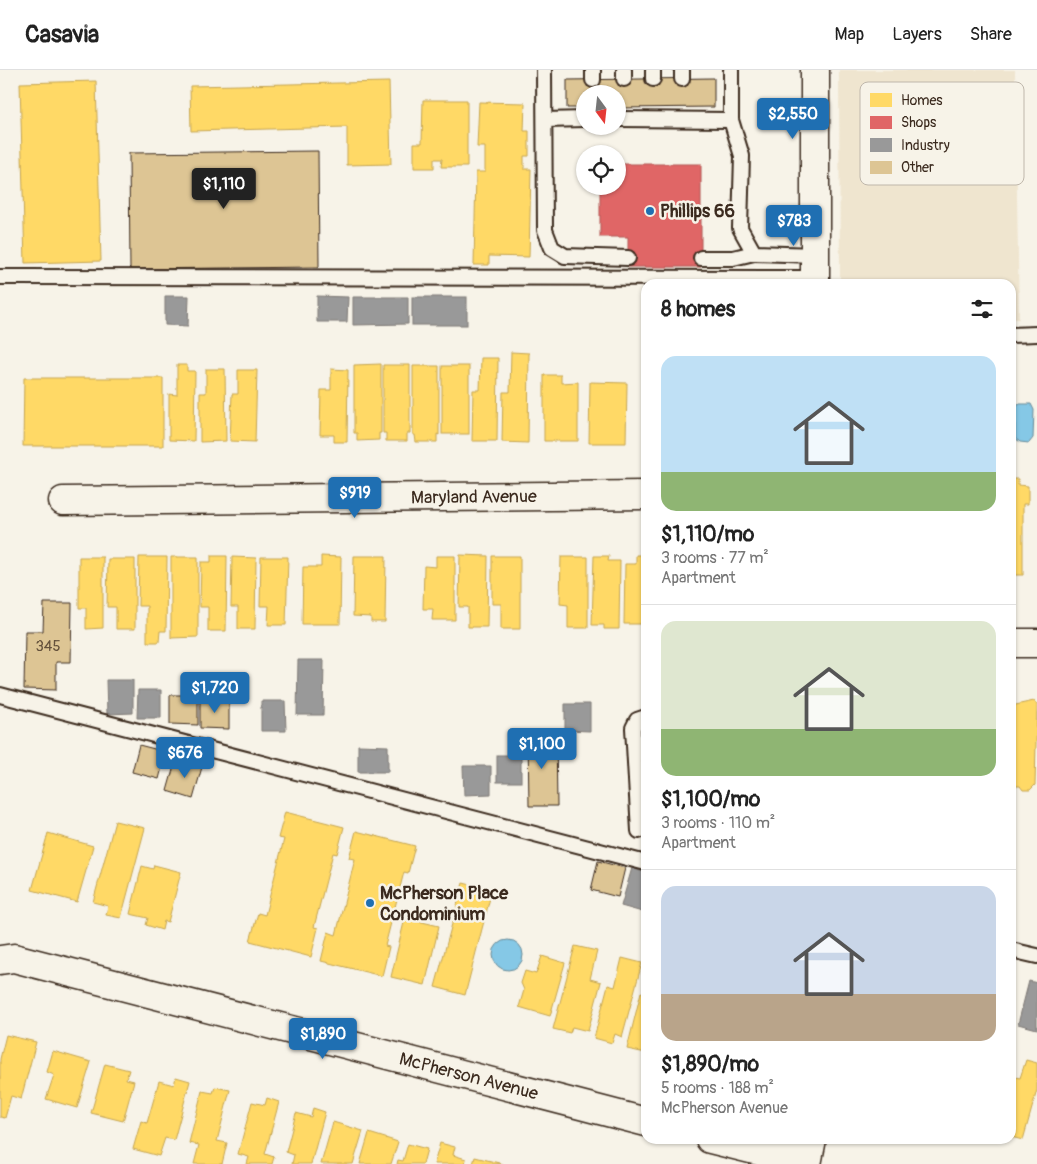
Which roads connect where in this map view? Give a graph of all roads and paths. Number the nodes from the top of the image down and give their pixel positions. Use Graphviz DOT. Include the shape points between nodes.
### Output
graph roads {
  1 [pos="544,70"];
  2 [pos="731,70"];
  3 [pos="814,70"];
  4 [pos="626,116"];
  5 [pos="576,119"];
  6 [pos="545,120"];
  7 [pos="731,120"];
  8 [pos="754,253"];
  9 [pos="628,258"];
  10 [pos="701,258"];
  11 [pos="815,272"];
  12 [pos="0,276"];
  13 [pos="1016,334"];
  14 [pos="1037,334"];
  15 [pos="641,495"];
  16 [pos="62,501"];
  17 [pos="1016,643"];
  18 [pos="1037,643"];
  19 [pos="0,695"];
  20 [pos="641,719"];
  21 [pos="639,831"];
  22 [pos="641,862"];
  23 [pos="1016,951"];
  24 [pos="1037,956"];
  25 [pos="0,960"];
  26 [pos="641,1121"];
  27 [pos="741,1144"];
  28 [pos="809,1155"];
  1 -- 6 [label="lane"];
  2 -- 7 [label="lane"];
  3 -- 11 [label="street"];
  4 -- 7 [label="lane" via="682,114"];
  5 -- 6 [label="lane"];
  6 -- 9 [label="lane" via="545,230 552,248 565,256"];
  7 -- 8 [label="lane" via="742,156 740,228"];
  8 -- 10 [label="lane" via="733,258"];
  8 -- 11 [label="lane"];
  11 -- 12 [label="lane"];
  13 -- 14 [label="lane"];
  15 -- 16 [label="street, Maryland Avenue"];
  17 -- 18 [label="street"];
  19 -- 22 [label="lane"];
  20 -- 21 [label="lane" via="633,728"];
  23 -- 24 [label="lane"];
  25 -- 26 [label="street, McPherson Avenue" via="14,958"];
  27 -- 28 [label="street"];
}
